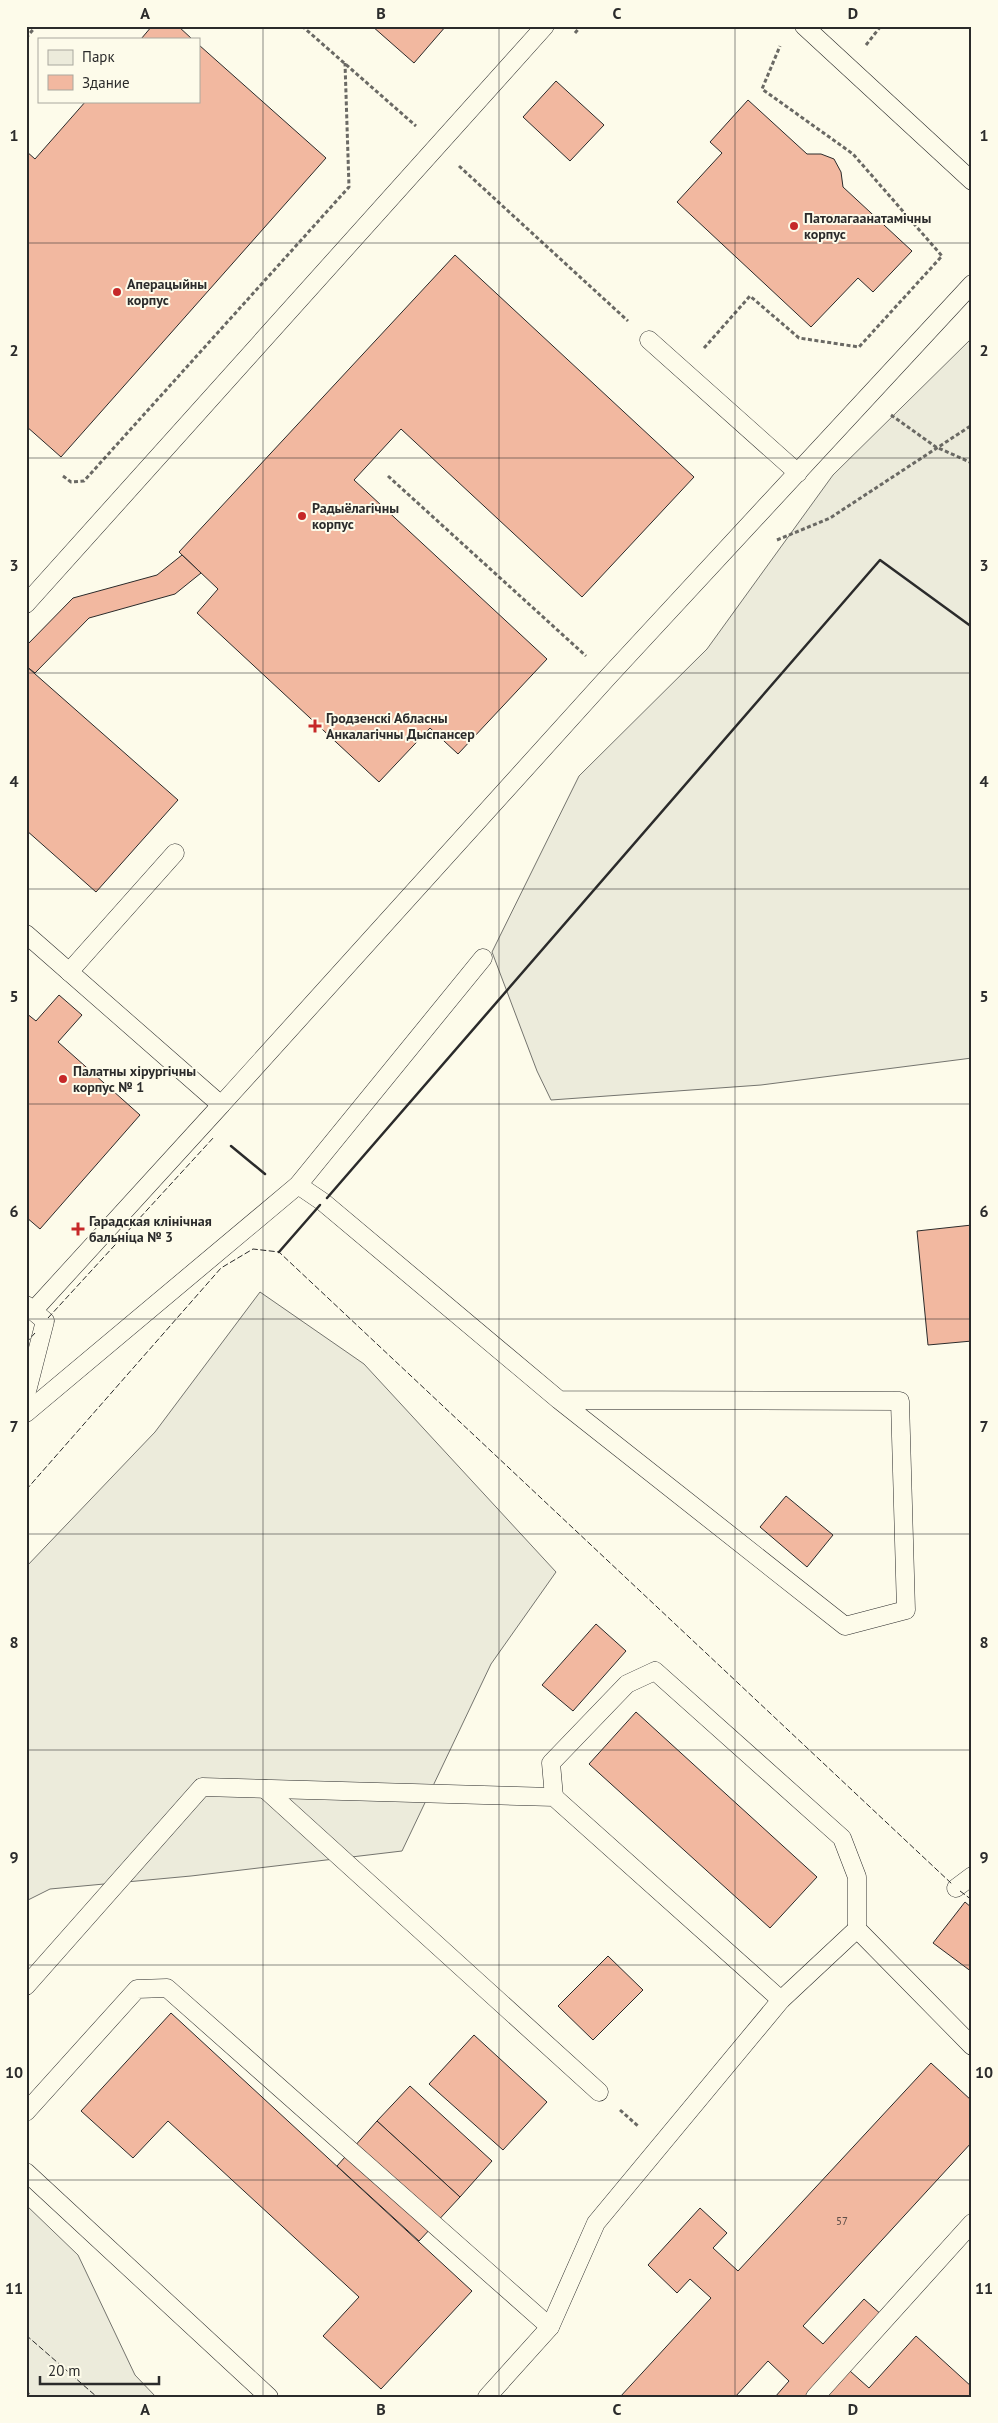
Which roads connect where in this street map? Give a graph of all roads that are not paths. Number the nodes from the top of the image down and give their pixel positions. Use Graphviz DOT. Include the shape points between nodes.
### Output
graph roads {
  1 [pos="545,26"];
  2 [pos="804,26"];
  3 [pos="972,181"];
  4 [pos="972,284"];
  5 [pos="648,340"];
  6 [pos="798,473"];
  7 [pos="26,604"];
  8 [pos="175,853"];
  9 [pos="26,934"];
  10 [pos="483,958"];
  11 [pos="69,972"];
  12 [pos="220,1105"];
  13 [pos="298,1185"];
  14 [pos="30,1308"];
  15 [pos="26,1395"];
  16 [pos="559,1400"];
  17 [pos="26,1413"];
  18 [pos="265,1789"];
  19 [pos="554,1797"];
  20 [pos="972,1876"];
  21 [pos="956,1888"];
  22 [pos="857,1929"];
  23 [pos="26,1986"];
  24 [pos="781,2000"];
  25 [pos="972,2046"];
  26 [pos="599,2092"];
  27 [pos="26,2112"];
  28 [pos="26,2172"];
  29 [pos="972,2223"];
  30 [pos="550,2327"];
  31 [pos="269,2397"];
  32 [pos="487,2397"];
  33 [pos="815,2397"];
  1 -- 7 [label="lane"];
  2 -- 3 [label="lane"];
  4 -- 6 [label="lane"];
  5 -- 6 [label="lane"];
  6 -- 12 [label="lane" via="608,677"];
  8 -- 11 [label="lane"];
  9 -- 11 [label="lane"];
  10 -- 13 [label="lane"];
  11 -- 12 [label="lane"];
  12 -- 14 [label="lane"];
  13 -- 16 [label="lane" via="323,1202"];
  13 -- 17 [label="lane"];
  14 -- 15 [label="lane" via="45,1321"];
  16 -- 16 [label="lane" via="900,1401 906,1610 845,1626"];
  18 -- 19 [label="lane"];
  18 -- 23 [label="lane" via="202,1787"];
  18 -- 26 [label="lane"];
  19 -- 22 [label="lane" via="551,1763 626,1684 655,1671 842,1838 857,1877"];
  19 -- 24 [label="lane"];
  20 -- 21 [label="lane"];
  22 -- 24 [label="lane"];
  22 -- 25 [label="lane"];
  24 -- 30 [label="lane" via="596,2223"];
  27 -- 30 [label="lane" via="137,1989 167,1988"];
  28 -- 31 [label="lane"];
  29 -- 33 [label="lane"];
  30 -- 32 [label="lane"];
}
